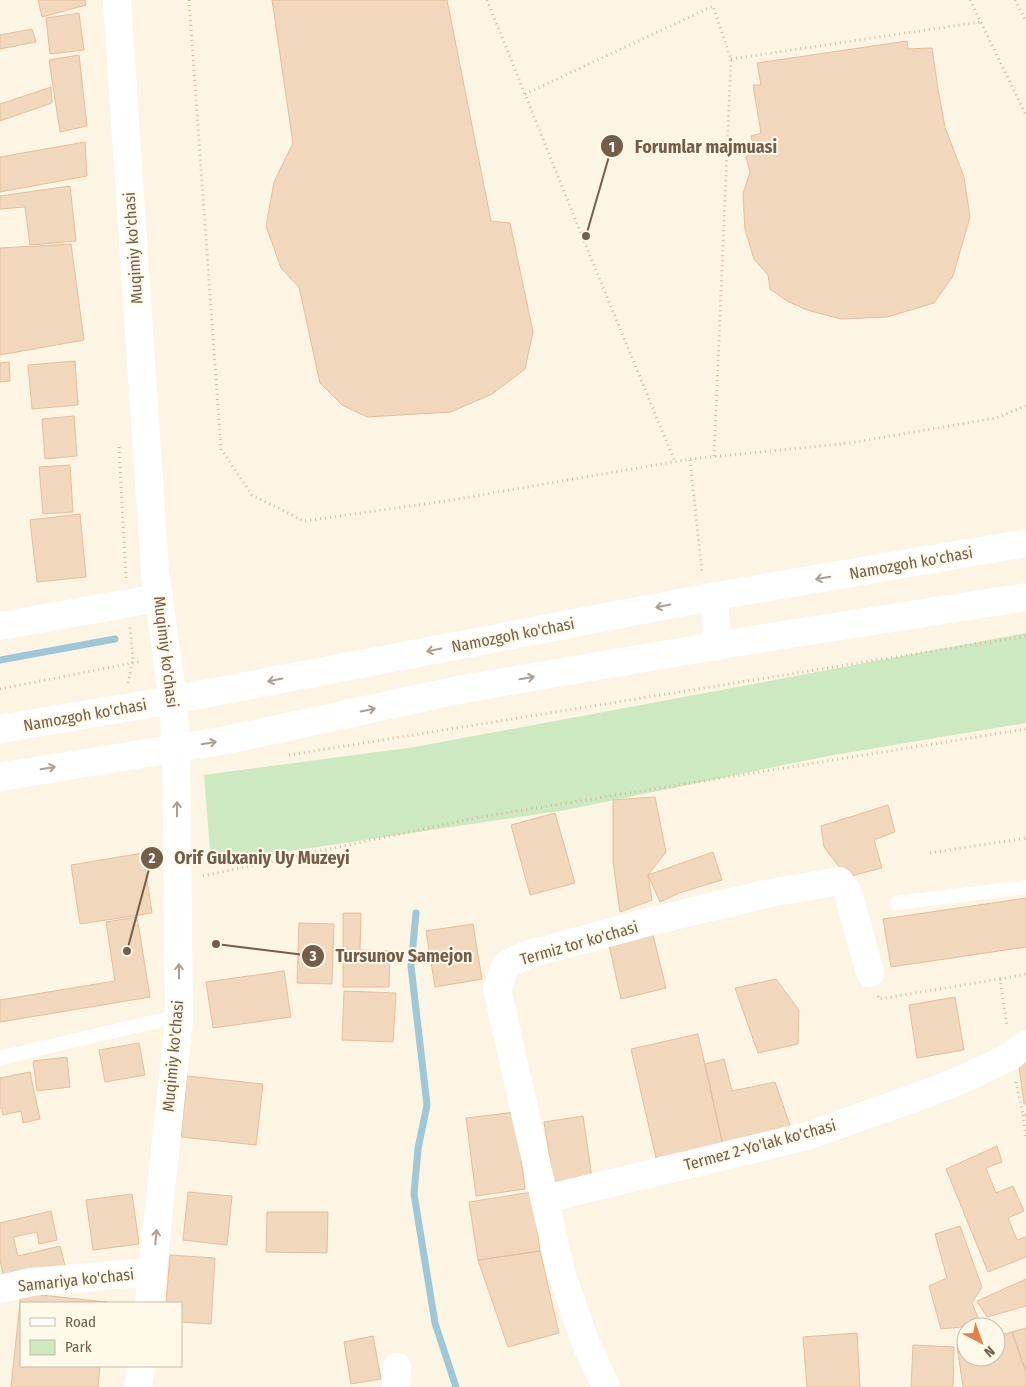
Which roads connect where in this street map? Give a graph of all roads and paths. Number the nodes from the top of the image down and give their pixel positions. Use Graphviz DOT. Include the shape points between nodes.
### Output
graph roads {
  1 [pos="117,0"];
  2 [pos="189,0"];
  3 [pos="487,0"];
  4 [pos="970,0"];
  5 [pos="1016,0"];
  6 [pos="1026,21"];
  7 [pos="980,22"];
  8 [pos="731,59"];
  9 [pos="525,94"];
  10 [pos="1026,115"];
  11 [pos="1026,406"];
  12 [pos="714,457"];
  13 [pos="690,459"];
  14 [pos="675,462"];
  15 [pos="1026,543"];
  16 [pos="710,597"];
  17 [pos="1026,597"];
  18 [pos="159,598"];
  19 [pos="0,626"];
  20 [pos="1026,636"];
  21 [pos="718,647"];
  22 [pos="167,656"];
  23 [pos="0,689"];
  24 [pos="173,700"];
  25 [pos="0,729"];
  26 [pos="1026,729"];
  27 [pos="352,744"];
  28 [pos="176,748"];
  29 [pos="0,777"];
  30 [pos="1026,838"];
  31 [pos="930,853"];
  32 [pos="178,882"];
  33 [pos="1026,887"];
  34 [pos="896,904"];
  35 [pos="870,973"];
  36 [pos="1026,974"];
  37 [pos="1000,979"];
  38 [pos="179,1020"];
  39 [pos="1018,1050"];
  40 [pos="0,1058"];
  41 [pos="1024,1115"];
  42 [pos="1026,1137"];
  43 [pos="545,1199"];
  44 [pos="152,1272"];
  45 [pos="0,1289"];
  46 [pos="149,1302"];
  47 [pos="141,1367"];
  48 [pos="138,1387"];
  49 [pos="606,1387"];
  1 -- 18 [label="main road, Muqimiy ko'chasi"];
  2 -- 14 [label="path" via="221,449 252,495 304,521 446,501"];
  3 -- 9 [label="path"];
  4 -- 7 [label="path"];
  5 -- 6 [label="path"];
  7 -- 8 [label="path"];
  7 -- 10 [label="path"];
  8 -- 9 [label="path" via="713,6"];
  8 -- 12 [label="path"];
  9 -- 14 [label="path"];
  11 -- 12 [label="path" via="996,418 850,443"];
  12 -- 13 [label="path"];
  13 -- 14 [label="path"];
  13 -- 16 [label="path"];
  15 -- 16 [label="main road, Namozgoh ko'chasi, one-way"];
  16 -- 21 [label="main road"];
  16 -- 24 [label="main road, Namozgoh ko'chasi, one-way"];
  17 -- 21 [label="main road"];
  18 -- 19 [label="main road"];
  18 -- 22 [label="main road, Muqimiy ko'chasi"];
  20 -- 27 [label="path"];
  28 -- 21 [label="main road, one-way" via="463,689"];
  22 -- 23 [label="path"];
  22 -- 24 [label="main road, Muqimiy ko'chasi"];
  24 -- 25 [label="main road, Namozgoh ko'chasi"];
  24 -- 28 [label="main road, Muqimiy ko'chasi"];
  26 -- 32 [label="path" via="480,816"];
  29 -- 28 [label="main road, one-way"];
  32 -- 28 [label="main road, Muqimiy ko'chasi, one-way"];
  30 -- 31 [label="path"];
  38 -- 32 [label="main road, Muqimiy ko'chasi, one-way"];
  33 -- 34 [label="lane"];
  35 -- 37 [label="path" via="879,999"];
  35 -- 43 [label="main road, Termiz tor ko'chasi" via="848,890 839,881 770,893 640,925 526,955 506,965 496,989"];
  36 -- 37 [label="path"];
  37 -- 39 [label="path"];
  38 -- 40 [label="lane" via="166,1019"];
  44 -- 38 [label="main road, Muqimiy ko'chasi, one-way"];
  39 -- 41 [label="path"];
  39 -- 43 [label="main road, Termez 2-Yo'lak ko'chasi" via="970,1076 931,1092 807,1136"];
  41 -- 42 [label="path"];
  43 -- 49 [label="main road, Termiz tor ko'chasi" via="561,1272 585,1341"];
  44 -- 45 [label="main road, Samariya ko'chasi" via="31,1282"];
  44 -- 46 [label="main road, Muqimiy ko'chasi"];
  47 -- 48 [label="main road"];
}
